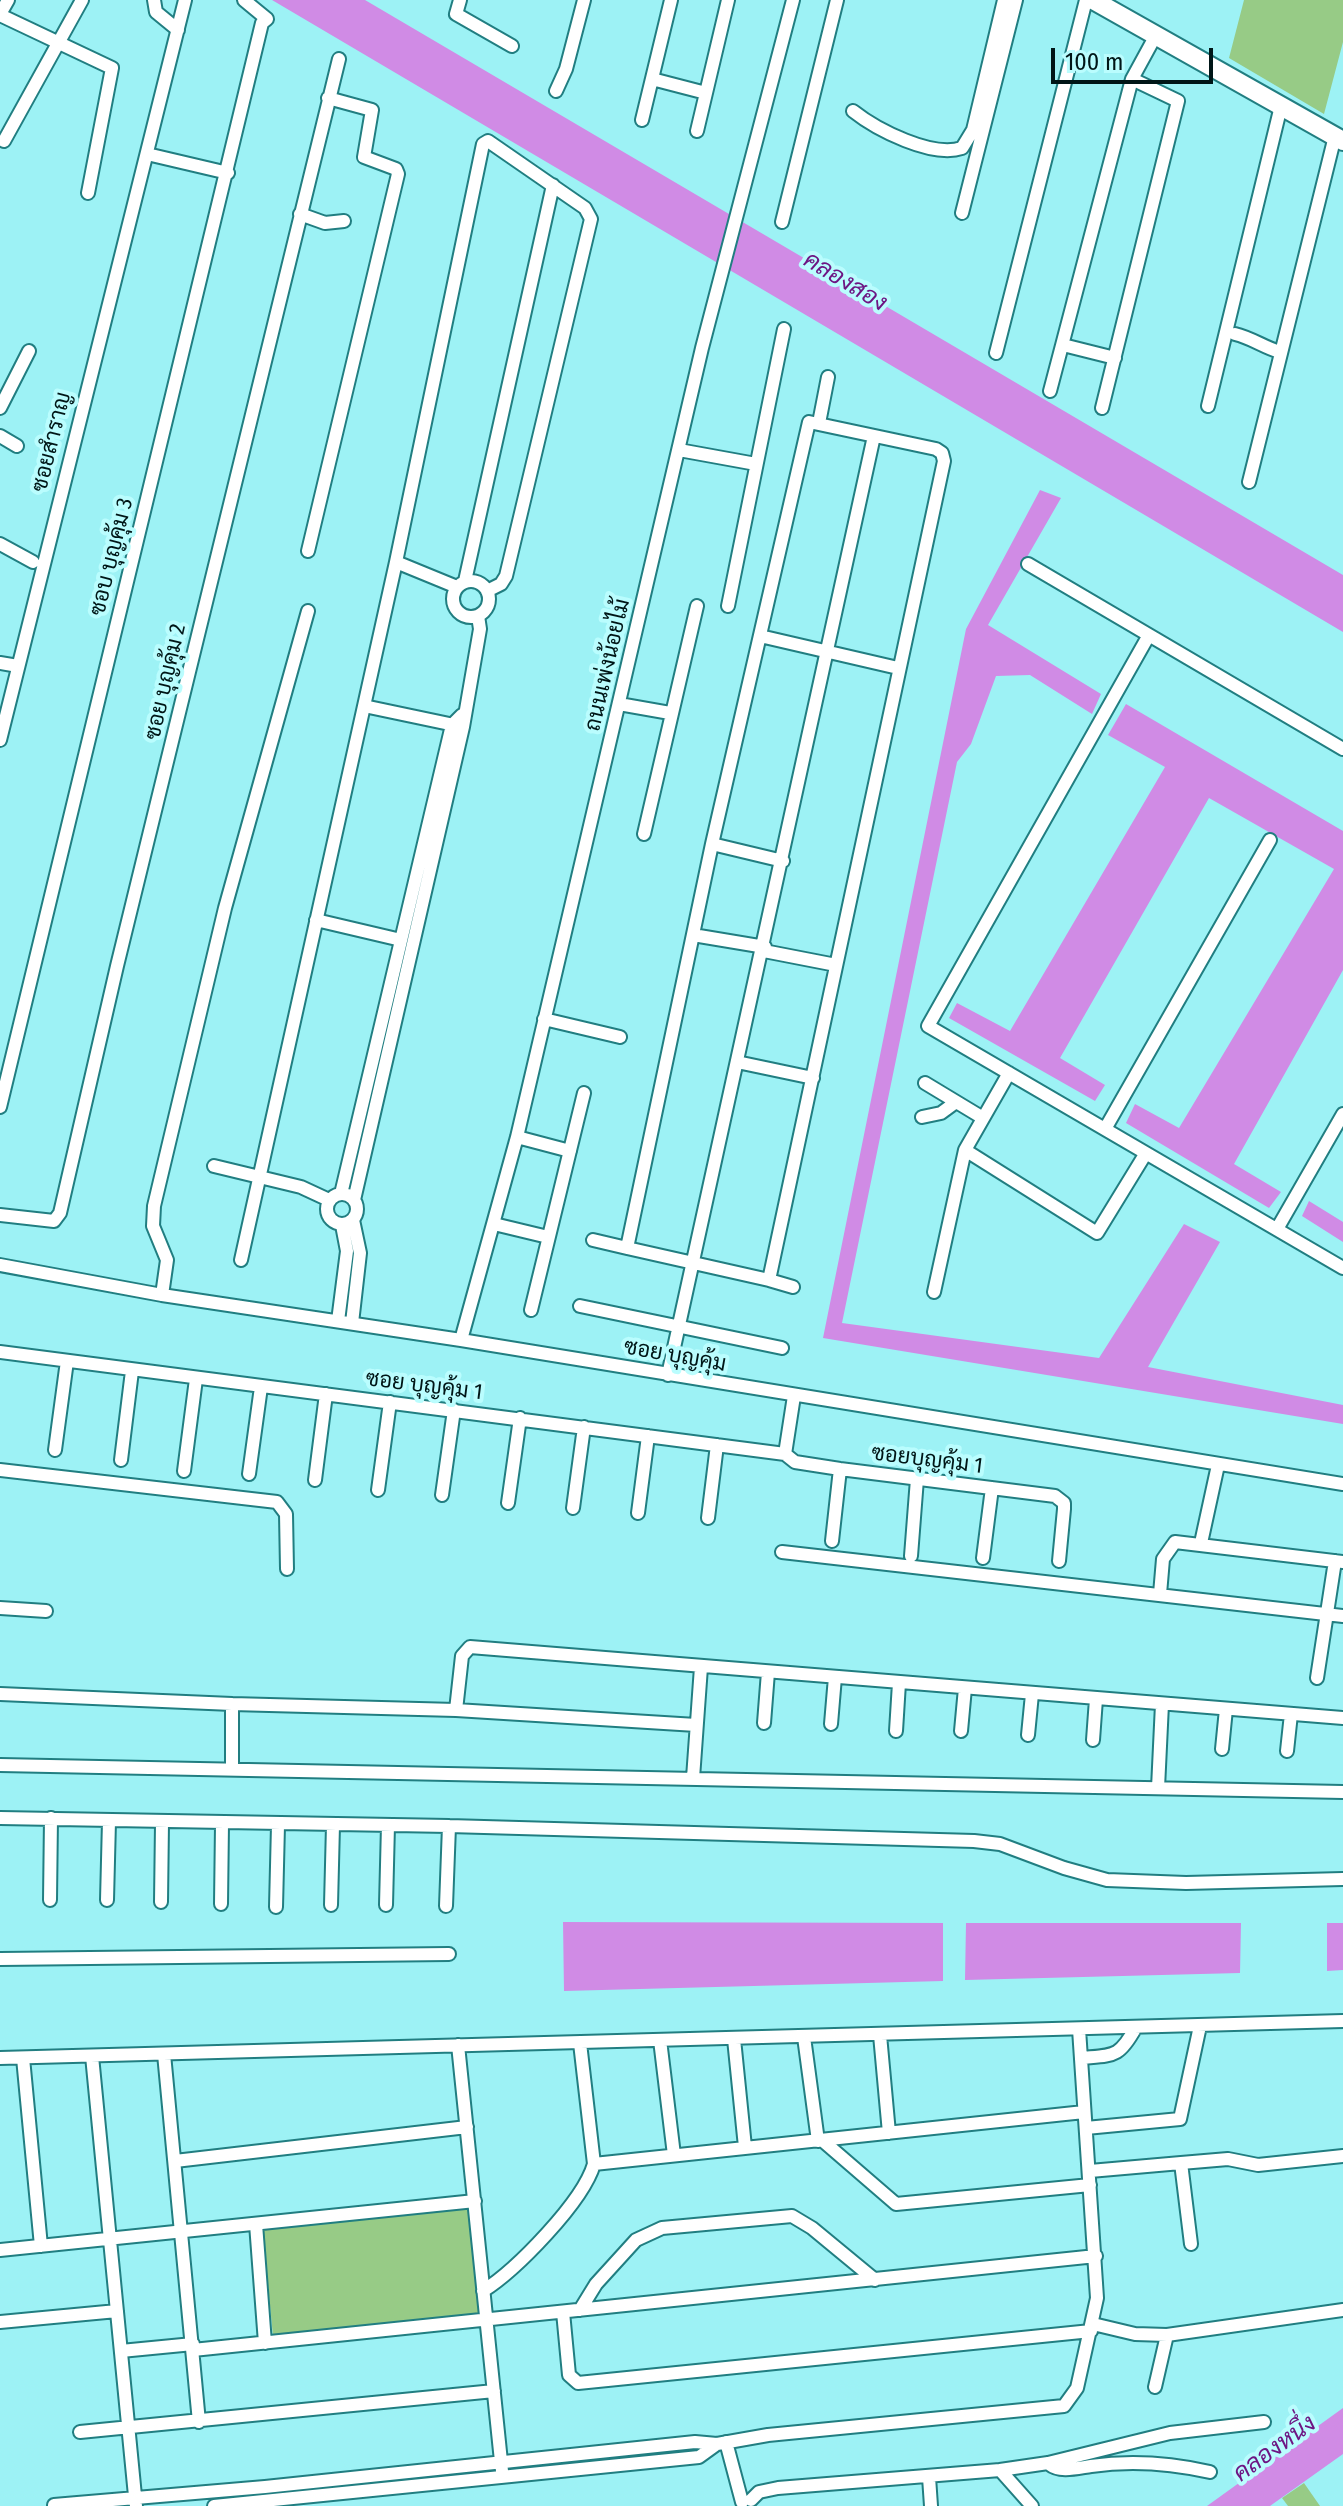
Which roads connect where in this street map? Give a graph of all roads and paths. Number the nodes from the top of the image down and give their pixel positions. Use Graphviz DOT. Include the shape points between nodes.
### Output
graph roads {
  1 [pos="8,0"];
  2 [pos="82,0"];
  3 [pos="154,0"];
  4 [pos="185,0"];
  5 [pos="244,0"];
  6 [pos="460,0"];
  7 [pos="584,0"];
  8 [pos="671,0"];
  9 [pos="728,0"];
  10 [pos="793,0"];
  11 [pos="837,0"];
  12 [pos="1004,0"];
  13 [pos="1016,0"];
  14 [pos="1086,0"];
  15 [pos="1093,0"];
  16 [pos="0,15"];
  17 [pos="178,30"];
  18 [pos="1156,35"];
  19 [pos="59,41"];
  20 [pos="512,46"];
  21 [pos="339,59"];
  22 [pos="652,79"];
  23 [pos="1132,79"];
  24 [pos="556,91"];
  25 [pos="706,93"];
  26 [pos="328,98"];
  27 [pos="1281,106"];
  28 [pos="853,111"];
  29 [pos="642,120"];
  30 [pos="697,131"];
  31 [pos="1339,139"];
  32 [pos="4,141"];
  33 [pos="147,154"];
  34 [pos="228,173"];
  35 [pos="553,185"];
  36 [pos="88,193"];
  37 [pos="962,213"];
  38 [pos="300,214"];
  39 [pos="344,221"];
  40 [pos="782,222"];
  41 [pos="784,329"];
  42 [pos="1235,334"];
  43 [pos="1063,345"];
  44 [pos="29,351"];
  45 [pos="1280,352"];
  46 [pos="996,353"];
  47 [pos="1115,358"];
  48 [pos="828,377"];
  49 [pos="1050,391"];
  50 [pos="1208,406"];
  51 [pos="0,408"];
  52 [pos="1102,408"];
  53 [pos="819,423"];
  54 [pos="874,436"];
  55 [pos="1,440"];
  56 [pos="17,446"];
  57 [pos="679,450"];
  58 [pos="756,464"];
  59 [pos="1249,482"];
  60 [pos="0,544"];
  61 [pos="308,551"];
  62 [pos="33,562"];
  63 [pos="396,562"];
  64 [pos="1028,564"];
  65 [pos="461,584"];
  66 [pos="487,591"];
  67 [pos="697,606"];
  68 [pos="728,606"];
  69 [pos="308,611"];
  70 [pos="478,616"];
  71 [pos="1149,635"];
  72 [pos="760,636"];
  73 [pos="829,650"];
  74 [pos="0,663"];
  75 [pos="18,666"];
  76 [pos="898,668"];
  77 [pos="619,704"];
  78 [pos="364,706"];
  79 [pos="670,713"];
  80 [pos="459,723"];
  81 [pos="0,740"];
  82 [pos="1343,749"];
  83 [pos="644,834"];
  84 [pos="1270,840"];
  85 [pos="712,844"];
  86 [pos="783,861"];
  87 [pos="316,920"];
  88 [pos="693,935"];
  89 [pos="401,940"];
  90 [pos="764,949"];
  91 [pos="836,965"];
  92 [pos="544,1019"];
  93 [pos="620,1037"];
  94 [pos="737,1062"];
  95 [pos="1009,1073"];
  96 [pos="813,1078"];
  97 [pos="925,1083"];
  98 [pos="584,1093"];
  99 [pos="956,1102"];
  100 [pos="0,1107"];
  101 [pos="1343,1114"];
  102 [pos="922,1117"];
  103 [pos="983,1118"];
  104 [pos="1105,1129"];
  105 [pos="517,1137"];
  106 [pos="965,1150"];
  107 [pos="570,1151"];
  108 [pos="1146,1153"];
  109 [pos="214,1166"];
  110 [pos="260,1176"];
  111 [pos="341,1194"];
  112 [pos="329,1200"];
  113 [pos="354,1200"];
  114 [pos="0,1215"];
  115 [pos="348,1222"];
  116 [pos="494,1224"];
  117 [pos="1277,1229"];
  118 [pos="548,1237"];
  119 [pos="593,1240"];
  120 [pos="627,1248"];
  121 [pos="241,1260"];
  122 [pos="692,1263"];
  123 [pos="0,1265"];
  124 [pos="1343,1268"];
  125 [pos="769,1280"];
  126 [pos="793,1287"];
  127 [pos="934,1292"];
  128 [pos="162,1295"];
  129 [pos="580,1306"];
  130 [pos="531,1310"];
  131 [pos="338,1321"];
  132 [pos="352,1323"];
  133 [pos="677,1327"];
  134 [pos="461,1340"];
  135 [pos="782,1348"];
  136 [pos="0,1352"];
  137 [pos="67,1361"];
  138 [pos="132,1371"];
  139 [pos="668,1375"];
  140 [pos="196,1379"];
  141 [pos="261,1387"];
  142 [pos="326,1394"];
  143 [pos="794,1396"];
  144 [pos="390,1402"];
  145 [pos="454,1410"];
  146 [pos="520,1418"];
  147 [pos="584,1427"];
  148 [pos="648,1436"];
  149 [pos="717,1445"];
  150 [pos="55,1450"];
  151 [pos="790,1458"];
  152 [pos="121,1460"];
  153 [pos="1218,1465"];
  154 [pos="840,1469"];
  155 [pos="0,1470"];
  156 [pos="184,1471"];
  157 [pos="249,1474"];
  158 [pos="917,1479"];
  159 [pos="315,1480"];
  160 [pos="1343,1484"];
  161 [pos="992,1488"];
  162 [pos="378,1490"];
  163 [pos="442,1495"];
  164 [pos="508,1503"];
  165 [pos="573,1508"];
  166 [pos="638,1513"];
  167 [pos="708,1518"];
  168 [pos="832,1541"];
  169 [pos="1201,1543"];
  170 [pos="782,1552"];
  171 [pos="911,1556"];
  172 [pos="983,1558"];
  173 [pos="1059,1561"];
  174 [pos="1339,1562"];
  175 [pos="287,1569"];
  176 [pos="1160,1594"];
  177 [pos="0,1608"];
  178 [pos="46,1611"];
  179 [pos="1336,1615"];
  180 [pos="701,1667"];
  181 [pos="768,1672"];
  182 [pos="835,1677"];
  183 [pos="1317,1678"];
  184 [pos="899,1683"];
  185 [pos="965,1688"];
  186 [pos="0,1694"];
  187 [pos="1032,1694"];
  188 [pos="1096,1699"];
  189 [pos="232,1704"];
  190 [pos="1162,1704"];
  191 [pos="1226,1709"];
  192 [pos="456,1710"];
  193 [pos="1291,1714"];
  194 [pos="1343,1718"];
  195 [pos="764,1723"];
  196 [pos="831,1724"];
  197 [pos="696,1725"];
  198 [pos="896,1731"];
  199 [pos="961,1731"];
  200 [pos="1028,1735"];
  201 [pos="1093,1740"];
  202 [pos="1222,1749"];
  203 [pos="1287,1751"];
  204 [pos="0,1765"];
  205 [pos="232,1769"];
  206 [pos="693,1778"];
  207 [pos="1158,1788"];
  208 [pos="1343,1792"];
  209 [pos="0,1818"];
  210 [pos="51,1818"];
  211 [pos="109,1821"];
  212 [pos="162,1823"];
  213 [pos="222,1824"];
  214 [pos="278,1825"];
  215 [pos="333,1825"];
  216 [pos="388,1825"];
  217 [pos="449,1826"];
  218 [pos="1343,1879"];
  219 [pos="50,1900"];
  220 [pos="107,1900"];
  221 [pos="161,1902"];
  222 [pos="221,1904"];
  223 [pos="331,1905"];
  224 [pos="386,1905"];
  225 [pos="446,1906"];
  226 [pos="276,1907"];
  227 [pos="449,1954"];
  228 [pos="0,1959"];
  229 [pos="1343,2021"];
  230 [pos="1200,2026"];
  231 [pos="1136,2027"];
  232 [pos="1079,2029"];
  233 [pos="880,2035"];
  234 [pos="804,2037"];
  235 [pos="734,2039"];
  236 [pos="660,2040"];
  237 [pos="580,2043"];
  238 [pos="458,2045"];
  239 [pos="164,2054"];
  240 [pos="92,2056"];
  241 [pos="0,2058"];
  242 [pos="23,2058"];
  243 [pos="1081,2058"];
  244 [pos="1084,2112"];
  245 [pos="467,2127"];
  246 [pos="1086,2128"];
  247 [pos="889,2133"];
  248 [pos="820,2141"];
  249 [pos="745,2147"];
  250 [pos="674,2155"];
  251 [pos="1343,2156"];
  252 [pos="175,2161"];
  253 [pos="1181,2163"];
  254 [pos="594,2164"];
  255 [pos="1090,2171"];
  256 [pos="1090,2185"];
  257 [pos="475,2201"];
  258 [pos="256,2224"];
  259 [pos="182,2232"];
  260 [pos="112,2239"];
  261 [pos="1191,2244"];
  262 [pos="41,2246"];
  263 [pos="0,2250"];
  264 [pos="1096,2256"];
  265 [pos="875,2280"];
  266 [pos="483,2291"];
  267 [pos="580,2310"];
  268 [pos="1343,2310"];
  269 [pos="117,2311"];
  270 [pos="563,2312"];
  271 [pos="486,2318"];
  272 [pos="0,2322"];
  273 [pos="1092,2327"];
  274 [pos="1167,2335"];
  275 [pos="265,2343"];
  276 [pos="193,2347"];
  277 [pos="121,2351"];
  278 [pos="1155,2387"];
  279 [pos="494,2391"];
  280 [pos="199,2422"];
  281 [pos="1264,2422"];
  282 [pos="129,2429"];
  283 [pos="80,2432"];
  284 [pos="722,2443"];
  285 [pos="1048,2463"];
  286 [pos="502,2470"];
  287 [pos="1000,2470"];
  288 [pos="1210,2472"];
  289 [pos="929,2477"];
  290 [pos="135,2502"];
  291 [pos="284,2502"];
  292 [pos="747,2504"];
  293 [pos="54,2505"];
  294 [pos="214,2506"];
  295 [pos="931,2506"];
  296 [pos="1032,2506"];
  1 -- 16 [label="street"];
  2 -- 19 [label="street"];
  3 -- 17 [label="street" via="156,12"];
  4 -- 17 [label="street, ซอยสำราญ"];
  5 -- 34 [label="street, ซอบ บุญคุ้ม 3" via="267,19"];
  6 -- 20 [label="street" via="456,14"];
  7 -- 24 [label="street"];
  8 -- 22 [label="street"];
  9 -- 25 [label="street"];
  10 -- 57 [label="street, ถนนเพ่งน้อยไม้"];
  11 -- 40 [label="street"];
  12 -- 28 [label="street" via="973,130 962,148 900,139"];
  13 -- 37 [label="street"];
  14 -- 46 [label="street"];
  15 -- 18 [label="street"];
  16 -- 19 [label="street"];
  17 -- 33 [label="street, ซอยสำราญ"];
  18 -- 23 [label="street"];
  18 -- 27 [label="street"];
  19 -- 32 [label="street"];
  19 -- 36 [label="street" via="113,72"];
  21 -- 26 [label="street, ซอย บุญคุ้ม 2"];
  22 -- 25 [label="street"];
  22 -- 29 [label="street"];
  23 -- 43 [label="street"];
  23 -- 47 [label="street" via="1178,101"];
  25 -- 30 [label="street"];
  26 -- 38 [label="street, ซอย บุญคุ้ม 2"];
  26 -- 61 [label="street" via="372,110 364,157 398,174"];
  27 -- 31 [label="street"];
  27 -- 50 [label="street"];
  31 -- 45 [label="street"];
  33 -- 34 [label="street"];
  33 -- 75 [label="street, ซอยสำราญ"];
  34 -- 100 [label="street, ซอบ บุญคุ้ม 3"];
  35 -- 63 [label="street" via="492,142 483,144"];
  35 -- 65 [label="street"];
  35 -- 66 [label="street" via="585,208 591,219 506,576"];
  38 -- 39 [label="street" via="325,223"];
  38 -- 114 [label="street, ซอย บุญคุ้ม 2" via="60,1213 54,1221"];
  41 -- 58 [label="street"];
  42 -- 45 [label="street"];
  43 -- 47 [label="street"];
  43 -- 49 [label="street"];
  44 -- 51 [label="street"];
  45 -- 59 [label="street"];
  47 -- 52 [label="street"];
  48 -- 53 [label="street"];
  53 -- 54 [label="street"];
  53 -- 72 [label="street" via="807,425"];
  54 -- 73 [label="street"];
  54 -- 76 [label="street" via="936,449 944,461"];
  55 -- 56 [label="street"];
  57 -- 58 [label="street"];
  57 -- 77 [label="street, ถนนเพ่งน้อยไม้"];
  58 -- 68 [label="street"];
  60 -- 62 [label="street"];
  63 -- 65 [label="street"];
  63 -- 78 [label="street"];
  64 -- 71 [label="street"];
  65 -- 66 [label="street" via="476,581"];
  65 -- 70 [label="street" via="452,598 457,611"];
  66 -- 70 [label="street" via="487,607"];
  67 -- 79 [label="street"];
  69 -- 128 [label="street" via="225,908 154,1206 153,1226 167,1260"];
  70 -- 80 [label="street" via="480,629"];
  71 -- 82 [label="street"];
  71 -- 95 [label="street" via="928,1023 930,1029"];
  72 -- 73 [label="street"];
  72 -- 85 [label="street"];
  73 -- 76 [label="street"];
  73 -- 86 [label="street"];
  74 -- 75 [label="street"];
  75 -- 81 [label="street, ซอยสำราญ"];
  76 -- 91 [label="street"];
  77 -- 79 [label="street"];
  77 -- 92 [label="street, ถนนเพ่งน้อยไม้"];
  78 -- 80 [label="street"];
  78 -- 87 [label="street"];
  79 -- 83 [label="street"];
  80 -- 89 [label="street"];
  80 -- 113 [label="street"];
  84 -- 104 [label="street"];
  85 -- 86 [label="street"];
  85 -- 88 [label="street"];
  86 -- 90 [label="street"];
  87 -- 89 [label="street"];
  87 -- 110 [label="street"];
  88 -- 90 [label="street"];
  88 -- 120 [label="street"];
  89 -- 111 [label="street"];
  90 -- 91 [label="street"];
  90 -- 94 [label="street"];
  91 -- 96 [label="street"];
  92 -- 93 [label="street"];
  92 -- 105 [label="street, ถนนเพ่งน้อยไม้"];
  94 -- 96 [label="street"];
  94 -- 122 [label="street"];
  95 -- 103 [label="street"];
  95 -- 104 [label="street"];
  96 -- 125 [label="street"];
  97 -- 99 [label="street"];
  98 -- 107 [label="street"];
  99 -- 102 [label="street" via="941,1113"];
  99 -- 103 [label="street"];
  101 -- 117 [label="street"];
  103 -- 106 [label="street"];
  104 -- 108 [label="street"];
  105 -- 107 [label="street"];
  105 -- 116 [label="street, ถนนเพ่งน้อยไม้"];
  106 -- 108 [label="street" via="1097,1233"];
  106 -- 127 [label="street"];
  107 -- 118 [label="street"];
  108 -- 117 [label="street"];
  109 -- 110 [label="street"];
  110 -- 112 [label="street"];
  110 -- 121 [label="street"];
  111 -- 112 [label="street"];
  111 -- 113 [label="street"];
  112 -- 115 [label="street" via="327,1214 333,1222"];
  113 -- 115 [label="street" via="357,1212"];
  115 -- 131 [label="street"];
  115 -- 132 [label="street" via="360,1253"];
  116 -- 118 [label="street"];
  116 -- 134 [label="street, ถนนเพ่งน้อยไม้"];
  117 -- 124 [label="street"];
  118 -- 130 [label="street"];
  119 -- 120 [label="street"];
  120 -- 122 [label="street"];
  122 -- 125 [label="street"];
  122 -- 133 [label="street"];
  123 -- 128 [label="street, ซอย บุญคุ้ม"];
  125 -- 126 [label="street"];
  128 -- 131 [label="street, ซอย บุญคุ้ม"];
  129 -- 133 [label="street"];
  131 -- 132 [label="street, ซอย บุญคุ้ม"];
  132 -- 134 [label="street, ซอย บุญคุ้ม"];
  133 -- 135 [label="street"];
  133 -- 139 [label="street"];
  134 -- 139 [label="street, ซอย บุญคุ้ม"];
  136 -- 137 [label="street, ซอย บุญคุ้ม 1"];
  137 -- 138 [label="street, ซอย บุญคุ้ม 1"];
  137 -- 150 [label="street"];
  138 -- 140 [label="street, ซอย บุญคุ้ม 1"];
  138 -- 152 [label="street"];
  139 -- 143 [label="street, ซอย บุญคุ้ม"];
  140 -- 141 [label="street, ซอย บุญคุ้ม 1"];
  140 -- 156 [label="street"];
  141 -- 142 [label="street, ซอย บุญคุ้ม 1"];
  141 -- 157 [label="street"];
  142 -- 144 [label="street, ซอย บุญคุ้ม 1"];
  142 -- 159 [label="street"];
  143 -- 151 [label="street"];
  143 -- 153 [label="street, ซอย บุญคุ้ม"];
  144 -- 145 [label="street, ซอย บุญคุ้ม 1"];
  144 -- 162 [label="street"];
  145 -- 146 [label="street, ซอย บุญคุ้ม 1"];
  145 -- 163 [label="street"];
  146 -- 147 [label="street, ซอย บุญคุ้ม 1"];
  146 -- 164 [label="street"];
  147 -- 148 [label="street, ซอย บุญคุ้ม 1"];
  147 -- 165 [label="street"];
  148 -- 149 [label="street, ซอย บุญคุ้ม 1"];
  148 -- 166 [label="street"];
  149 -- 151 [label="street, ซอย บุญคุ้ม 1"];
  149 -- 167 [label="street"];
  151 -- 154 [label="street, ซอยบุญคุ้ม 1"];
  153 -- 160 [label="street, ซอย บุญคุ้ม"];
  153 -- 169 [label="street"];
  154 -- 158 [label="street, ซอยบุญคุ้ม 1"];
  154 -- 168 [label="street"];
  155 -- 175 [label="street" via="272,1500 282,1504 286,1514"];
  158 -- 161 [label="street, ซอยบุญคุ้ม 1"];
  158 -- 171 [label="street"];
  161 -- 172 [label="street"];
  161 -- 173 [label="street, ซอยบุญคุ้ม 1" via="1055,1496 1064,1503"];
  169 -- 174 [label="street"];
  169 -- 176 [label="street" via="1170,1545 1163,1559"];
  170 -- 176 [label="street"];
  174 -- 179 [label="street"];
  176 -- 179 [label="street"];
  177 -- 178 [label="street"];
  179 -- 183 [label="street"];
  180 -- 181 [label="street"];
  180 -- 192 [label="street" via="470,1647 462,1656"];
  180 -- 197 [label="street"];
  181 -- 182 [label="street"];
  181 -- 195 [label="street"];
  182 -- 184 [label="street"];
  182 -- 196 [label="street"];
  184 -- 185 [label="street"];
  184 -- 198 [label="street"];
  185 -- 187 [label="street"];
  185 -- 199 [label="street"];
  186 -- 189 [label="street"];
  187 -- 188 [label="street"];
  187 -- 200 [label="street"];
  188 -- 190 [label="street"];
  188 -- 201 [label="street"];
  189 -- 192 [label="street"];
  189 -- 205 [label="street"];
  190 -- 191 [label="street"];
  190 -- 207 [label="street"];
  191 -- 193 [label="street"];
  191 -- 202 [label="street"];
  192 -- 197 [label="street"];
  193 -- 194 [label="street"];
  193 -- 203 [label="street"];
  197 -- 206 [label="street"];
  204 -- 205 [label="street"];
  205 -- 206 [label="street"];
  206 -- 207 [label="street"];
  207 -- 208 [label="street"];
  209 -- 210 [label="street"];
  210 -- 211 [label="street"];
  210 -- 219 [label="street"];
  211 -- 212 [label="street"];
  211 -- 220 [label="street"];
  212 -- 213 [label="street"];
  212 -- 221 [label="street"];
  213 -- 214 [label="street"];
  213 -- 222 [label="street"];
  214 -- 215 [label="street"];
  214 -- 226 [label="street"];
  215 -- 216 [label="street"];
  215 -- 223 [label="street"];
  216 -- 217 [label="street"];
  216 -- 224 [label="street"];
  217 -- 218 [label="street" via="974,1841 1000,1844 1107,1880"];
  217 -- 225 [label="street"];
  227 -- 228 [label="street"];
  229 -- 230 [label="street"];
  230 -- 231 [label="street"];
  230 -- 246 [label="street" via="1180,2119"];
  231 -- 232 [label="street"];
  231 -- 243 [label="street" via="1121,2052"];
  232 -- 233 [label="street"];
  232 -- 243 [label="street"];
  233 -- 234 [label="street"];
  233 -- 247 [label="street"];
  234 -- 235 [label="street"];
  234 -- 248 [label="street"];
  235 -- 236 [label="street"];
  235 -- 249 [label="street"];
  236 -- 237 [label="street"];
  236 -- 250 [label="street"];
  237 -- 238 [label="street"];
  237 -- 254 [label="street"];
  238 -- 239 [label="street"];
  238 -- 245 [label="street"];
  239 -- 240 [label="street"];
  239 -- 252 [label="street"];
  240 -- 242 [label="street"];
  240 -- 260 [label="street"];
  241 -- 242 [label="street"];
  242 -- 262 [label="street"];
  243 -- 244 [label="street"];
  244 -- 246 [label="street"];
  244 -- 247 [label="street"];
  245 -- 252 [label="street"];
  245 -- 257 [label="street"];
  246 -- 255 [label="street"];
  247 -- 248 [label="street"];
  248 -- 249 [label="street"];
  248 -- 256 [label="street" via="896,2204"];
  249 -- 250 [label="street"];
  250 -- 254 [label="street"];
  251 -- 253 [label="street" via="1258,2165 1228,2159"];
  252 -- 259 [label="street"];
  253 -- 255 [label="street"];
  253 -- 261 [label="street"];
  254 -- 266 [label="street" via="571,2203 515,2268"];
  255 -- 256 [label="street"];
  256 -- 264 [label="street"];
  257 -- 258 [label="street"];
  257 -- 266 [label="street"];
  258 -- 259 [label="street"];
  258 -- 275 [label="street"];
  259 -- 260 [label="street"];
  259 -- 276 [label="street"];
  260 -- 262 [label="street"];
  260 -- 269 [label="street"];
  262 -- 263 [label="street"];
  264 -- 265 [label="street"];
  264 -- 273 [label="street"];
  265 -- 267 [label="street"];
  265 -- 267 [label="street" via="792,2216 662,2228 636,2240"];
  266 -- 271 [label="street"];
  267 -- 270 [label="street"];
  268 -- 274 [label="street"];
  269 -- 272 [label="street"];
  269 -- 277 [label="street"];
  270 -- 271 [label="street"];
  270 -- 273 [label="street" via="569,2375 578,2383"];
  271 -- 275 [label="street"];
  271 -- 279 [label="street"];
  273 -- 274 [label="street"];
  273 -- 284 [label="street" via="1074,2396 1064,2406"];
  274 -- 278 [label="street"];
  275 -- 276 [label="street"];
  276 -- 277 [label="street"];
  276 -- 280 [label="street"];
  277 -- 282 [label="street"];
  279 -- 280 [label="street"];
  279 -- 286 [label="street"];
  280 -- 282 [label="street"];
  281 -- 285 [label="street" via="1170,2433"];
  282 -- 283 [label="street"];
  282 -- 290 [label="street"];
  284 -- 286 [label="street" via="699,2457"];
  284 -- 292 [label="street"];
  285 -- 287 [label="street"];
  285 -- 288 [label="street" via="1061,2469 1160,2462"];
  286 -- 290 [label="street"];
  286 -- 291 [label="street"];
  287 -- 289 [label="street"];
  287 -- 296 [label="street"];
  289 -- 292 [label="street" via="778,2488 759,2492"];
  289 -- 295 [label="street"];
  290 -- 293 [label="street"];
  291 -- 294 [label="street"];
}
